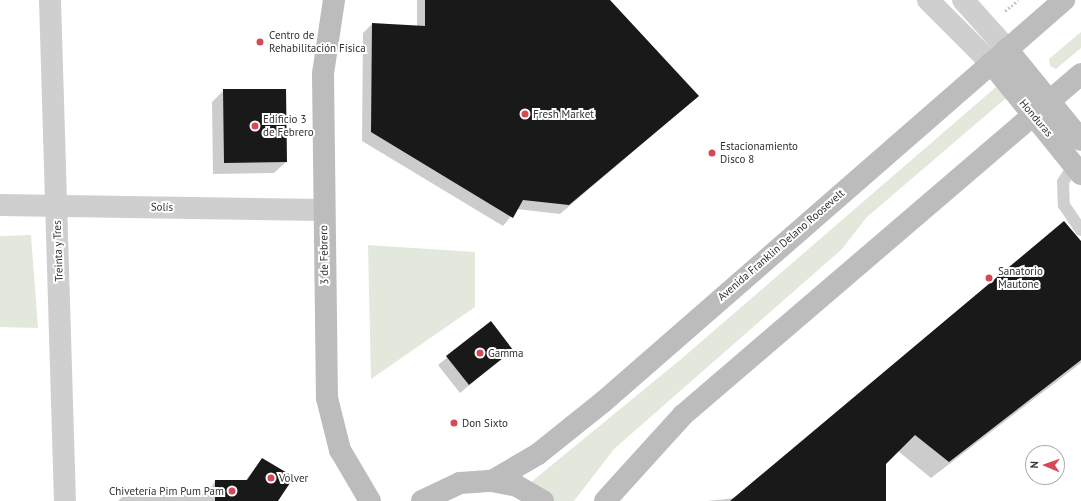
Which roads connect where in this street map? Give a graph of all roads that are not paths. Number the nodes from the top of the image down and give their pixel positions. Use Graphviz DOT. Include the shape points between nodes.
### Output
graph roads {
  1 [pos="50,0"];
  2 [pos="334,0"];
  3 [pos="928,0"];
  4 [pos="963,0"];
  5 [pos="1064,0"];
  6 [pos="1007,49"];
  7 [pos="991,63"];
  8 [pos="1081,74"];
  9 [pos="1050,100"];
  10 [pos="1032,114"];
  11 [pos="1081,140"];
  12 [pos="1078,169"];
  13 [pos="0,205"];
  14 [pos="56,205"];
  15 [pos="324,210"];
  16 [pos="1081,230"];
  17 [pos="492,481"];
  18 [pos="65,501"];
  19 [pos="370,501"];
  20 [pos="422,501"];
  21 [pos="542,501"];
  22 [pos="605,501"];
  1 -- 14 [label="street, Treinta y Tres"];
  2 -- 15 [label="main road, 3 de Febrero" via="323,74"];
  3 -- 7 [label="street"];
  4 -- 6 [label="street"];
  5 -- 6 [label="main road, Avenida Franklin Delano Roosevelt"];
  6 -- 7 [label="main road, Avenida Franklin Delano Roosevelt"];
  6 -- 9 [label="main road, Honduras"];
  7 -- 10 [label="main road, Honduras"];
  7 -- 17 [label="main road, Avenida Franklin Delano Roosevelt" via="603,402 538,454"];
  8 -- 9 [label="main road"];
  9 -- 10 [label="main road"];
  9 -- 11 [label="main road, Honduras"];
  10 -- 12 [label="main road, Honduras"];
  10 -- 22 [label="main road" via="682,415"];
  12 -- 16 [label="lane" via="1063,182 1064,205"];
  13 -- 14 [label="street, Solís"];
  14 -- 15 [label="street, Solís"];
  14 -- 18 [label="street, Treinta y Tres"];
  15 -- 19 [label="main road, 3 de Febrero" via="330,421 346,464"];
  17 -- 20 [label="main road" via="460,483"];
  17 -- 21 [label="main road" via="517,486"];
}
